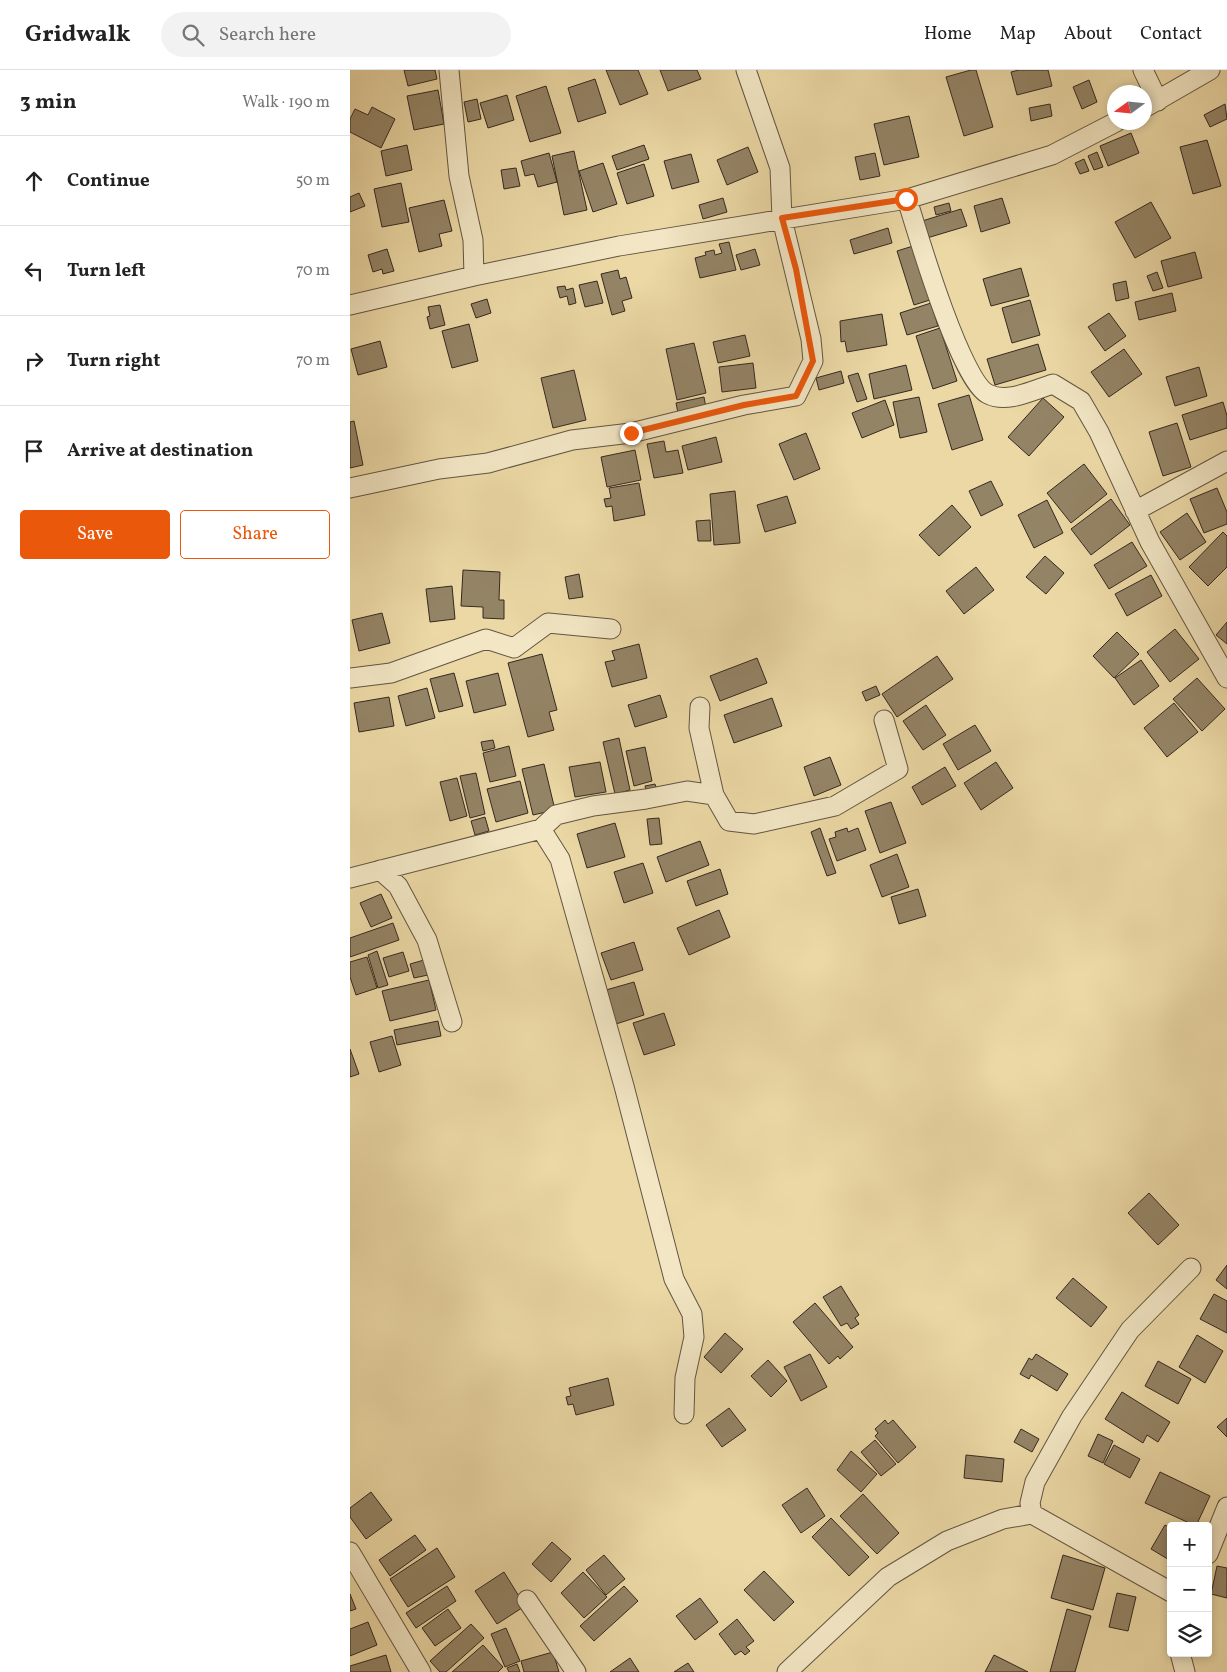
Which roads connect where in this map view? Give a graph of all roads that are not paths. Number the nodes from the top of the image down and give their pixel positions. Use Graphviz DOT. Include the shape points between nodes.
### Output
graph roads {
  1 [pos="449,70"];
  2 [pos="746,70"];
  3 [pos="1143,70"];
  4 [pos="1210,70"];
  5 [pos="1146,85"];
  6 [pos="1152,104"];
  7 [pos="1107,127"];
  8 [pos="906,199"];
  9 [pos="782,218"];
  10 [pos="474,276"];
  11 [pos="350,305"];
  12 [pos="1227,461"];
  13 [pos="350,488"];
  14 [pos="1136,511"];
  15 [pos="611,629"];
  16 [pos="350,678"];
  17 [pos="1227,678"];
  18 [pos="700,707"];
  19 [pos="884,720"];
  20 [pos="714,795"];
  21 [pos="542,828"];
  22 [pos="403,864"];
  23 [pos="380,870"];
  24 [pos="350,878"];
  25 [pos="398,886"];
  26 [pos="452,1022"];
  27 [pos="1191,1268"];
  28 [pos="684,1414"];
  29 [pos="1227,1507"];
  30 [pos="1032,1514"];
  31 [pos="1212,1544"];
  32 [pos="350,1552"];
  33 [pos="1167,1590"];
  34 [pos="527,1600"];
  35 [pos="1181,1657"];
  36 [pos="421,1672"];
  37 [pos="576,1672"];
  38 [pos="787,1672"];
  39 [pos="1185,1672"];
  1 -- 10 [label="street" via="459,176 473,240"];
  2 -- 9 [label="street" via="780,168"];
  3 -- 5 [label="street"];
  4 -- 6 [label="street"];
  7 -- 8 [label="street" via="1052,155"];
  8 -- 9 [label="street"];
  8 -- 14 [label="street" via="948,327 978,385 986,394 1002,399 1053,384 1081,401"];
  9 -- 10 [label="street" via="619,246"];
  9 -- 13 [label="street" via="796,269 813,361 796,396 744,405 631,433 572,440 488,462"];
  10 -- 11 [label="street"];
  12 -- 14 [label="street"];
  14 -- 17 [label="street" via="1150,542"];
  15 -- 16 [label="street" via="548,623 514,648 486,639 391,673"];
  18 -- 20 [label="street" via="699,728"];
  19 -- 20 [label="street" via="898,769 835,806 754,824 729,821"];
  20 -- 21 [label="street" via="687,791 593,806 556,815"];
  21 -- 22 [label="street"];
  21 -- 28 [label="street" via="560,860 624,1086 671,1271 692,1314 694,1337 685,1378"];
  22 -- 23 [label="street"];
  22 -- 25 [label="street"];
  23 -- 24 [label="street"];
  23 -- 25 [label="street"];
  25 -- 26 [label="street" via="427,940"];
  27 -- 30 [label="street" via="1130,1330 1072,1416 1035,1482 1030,1503"];
  29 -- 31 [label="street"];
  30 -- 33 [label="street"];
  30 -- 38 [label="street" via="1003,1519 947,1541 888,1577"];
  32 -- 36 [label="street"];
  34 -- 37 [label="street"];
  35 -- 39 [label="street"];
}
